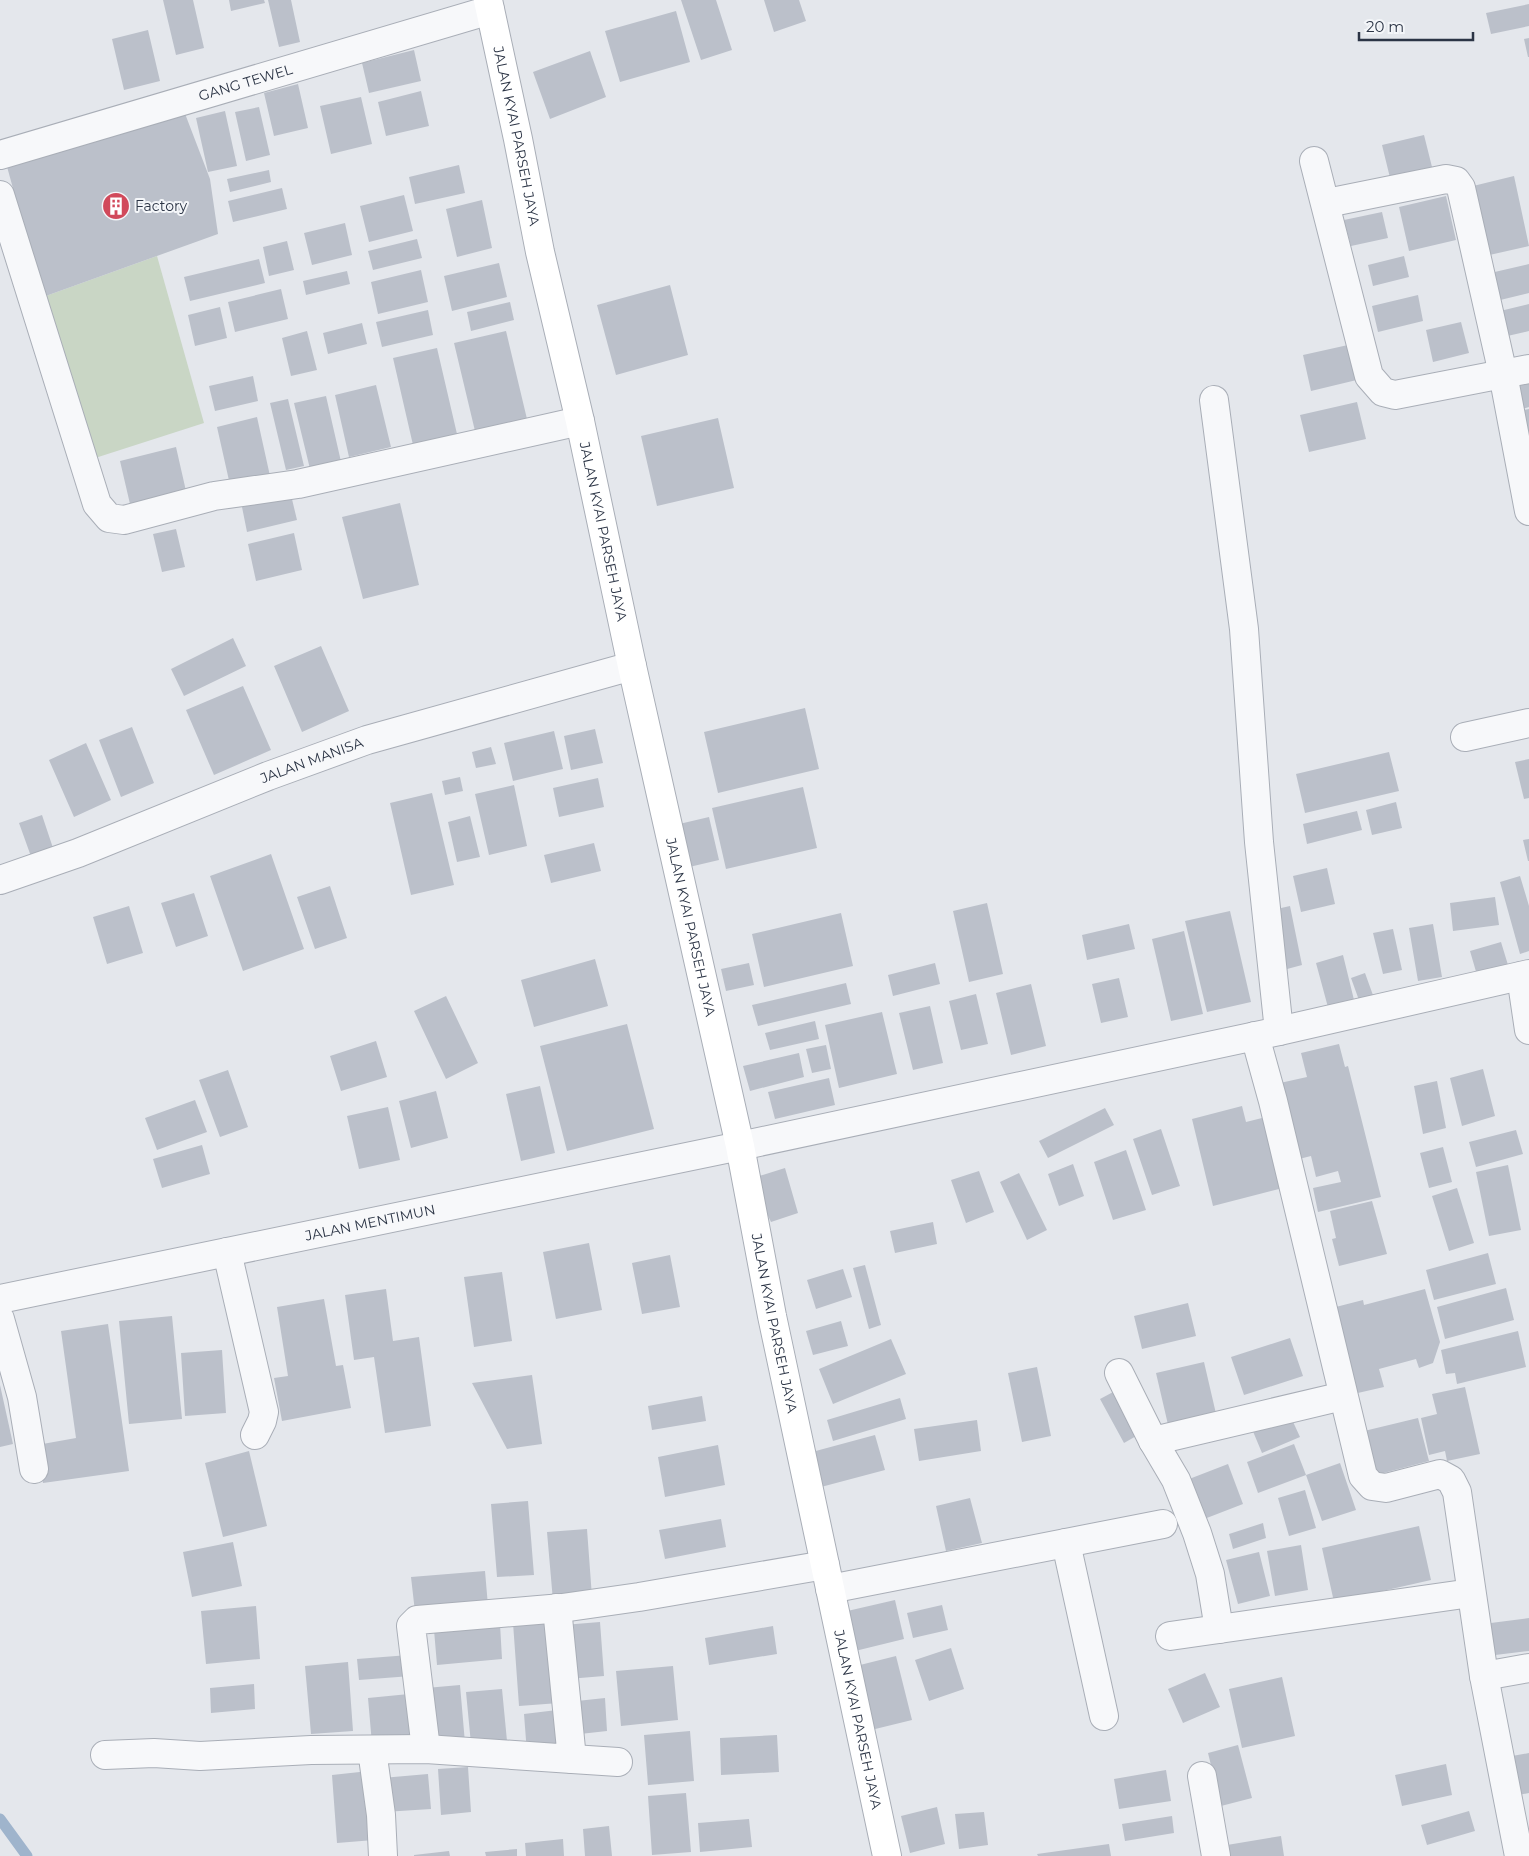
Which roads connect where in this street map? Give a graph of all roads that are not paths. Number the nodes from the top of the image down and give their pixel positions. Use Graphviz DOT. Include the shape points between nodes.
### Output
graph roads {
  1 [pos="489,5"];
  2 [pos="0,155"];
  3 [pos="1314,160"];
  4 [pos="0,195"];
  5 [pos="1327,203"];
  6 [pos="1529,369"];
  7 [pos="1503,374"];
  8 [pos="1214,400"];
  9 [pos="580,421"];
  10 [pos="1529,511"];
  11 [pos="632,666"];
  12 [pos="1529,723"];
  13 [pos="1465,737"];
  14 [pos="0,880"];
  15 [pos="1525,975"];
  16 [pos="1529,1030"];
  17 [pos="1267,1034"];
  18 [pos="740,1146"];
  19 [pos="227,1252"];
  20 [pos="0,1299"];
  21 [pos="0,1318"];
  22 [pos="1119,1373"];
  23 [pos="1344,1396"];
  24 [pos="255,1435"];
  25 [pos="1153,1441"];
  26 [pos="34,1469"];
  27 [pos="1162,1524"];
  28 [pos="1066,1543"];
  29 [pos="828,1577"];
  30 [pos="1471,1593"];
  31 [pos="557,1608"];
  32 [pos="1219,1630"];
  33 [pos="1170,1636"];
  34 [pos="1529,1668"];
  35 [pos="1484,1676"];
  36 [pos="1104,1716"];
  37 [pos="426,1749"];
  38 [pos="372,1750"];
  39 [pos="105,1755"];
  40 [pos="572,1759"];
  41 [pos="618,1762"];
  42 [pos="1202,1776"];
  43 [pos="383,1856"];
  44 [pos="887,1856"];
  45 [pos="1216,1856"];
  46 [pos="1518,1856"];
  1 -- 2 [label="street, GANG TEWEL"];
  1 -- 9 [label="main road, JALAN KYAI PARSEH JAYA" via="540,252"];
  3 -- 7 [label="street" via="1369,376 1383,392 1396,395"];
  4 -- 9 [label="street" via="97,504 109,518 124,520 214,496 298,484"];
  5 -- 7 [label="street" via="1446,179 1456,182 1461,188"];
  6 -- 7 [label="street"];
  7 -- 10 [label="street"];
  8 -- 17 [label="street" via="1244,629"];
  9 -- 11 [label="main road, JALAN KYAI PARSEH JAYA"];
  11 -- 14 [label="street, JALAN MANISA" via="367,740 268,776 78,853"];
  11 -- 18 [label="main road, JALAN KYAI PARSEH JAYA"];
  12 -- 13 [label="street"];
  15 -- 16 [label="street"];
  15 -- 17 [label="street, JALAN MENTIMUN"];
  17 -- 18 [label="street, JALAN MENTIMUN"];
  17 -- 23 [label="street" via="1273,1101"];
  18 -- 19 [label="street, JALAN MENTIMUN"];
  18 -- 29 [label="main road, JALAN KYAI PARSEH JAYA" via="772,1316"];
  19 -- 20 [label="street, JALAN MENTIMUN"];
  19 -- 24 [label="street" via="264,1412"];
  21 -- 26 [label="street" via="22,1397"];
  22 -- 25 [label="street"];
  23 -- 25 [label="street"];
  23 -- 30 [label="street" via="1362,1476 1372,1486 1386,1488 1440,1474 1451,1480 1457,1492"];
  25 -- 32 [label="street" via="1176,1480 1197,1533 1210,1574"];
  27 -- 28 [label="street"];
  28 -- 29 [label="street"];
  28 -- 36 [label="street"];
  29 -- 31 [label="street"];
  29 -- 44 [label="main road, JALAN KYAI PARSEH JAYA"];
  30 -- 32 [label="street"];
  30 -- 35 [label="street"];
  31 -- 37 [label="street" via="417,1620 414,1623"];
  31 -- 40 [label="street"];
  32 -- 33 [label="street"];
  34 -- 35 [label="street"];
  35 -- 46 [label="street"];
  37 -- 38 [label="street"];
  37 -- 40 [label="street"];
  38 -- 39 [label="street" via="200,1756 154,1753"];
  38 -- 43 [label="street"];
  40 -- 41 [label="street"];
  42 -- 45 [label="street"];
}
